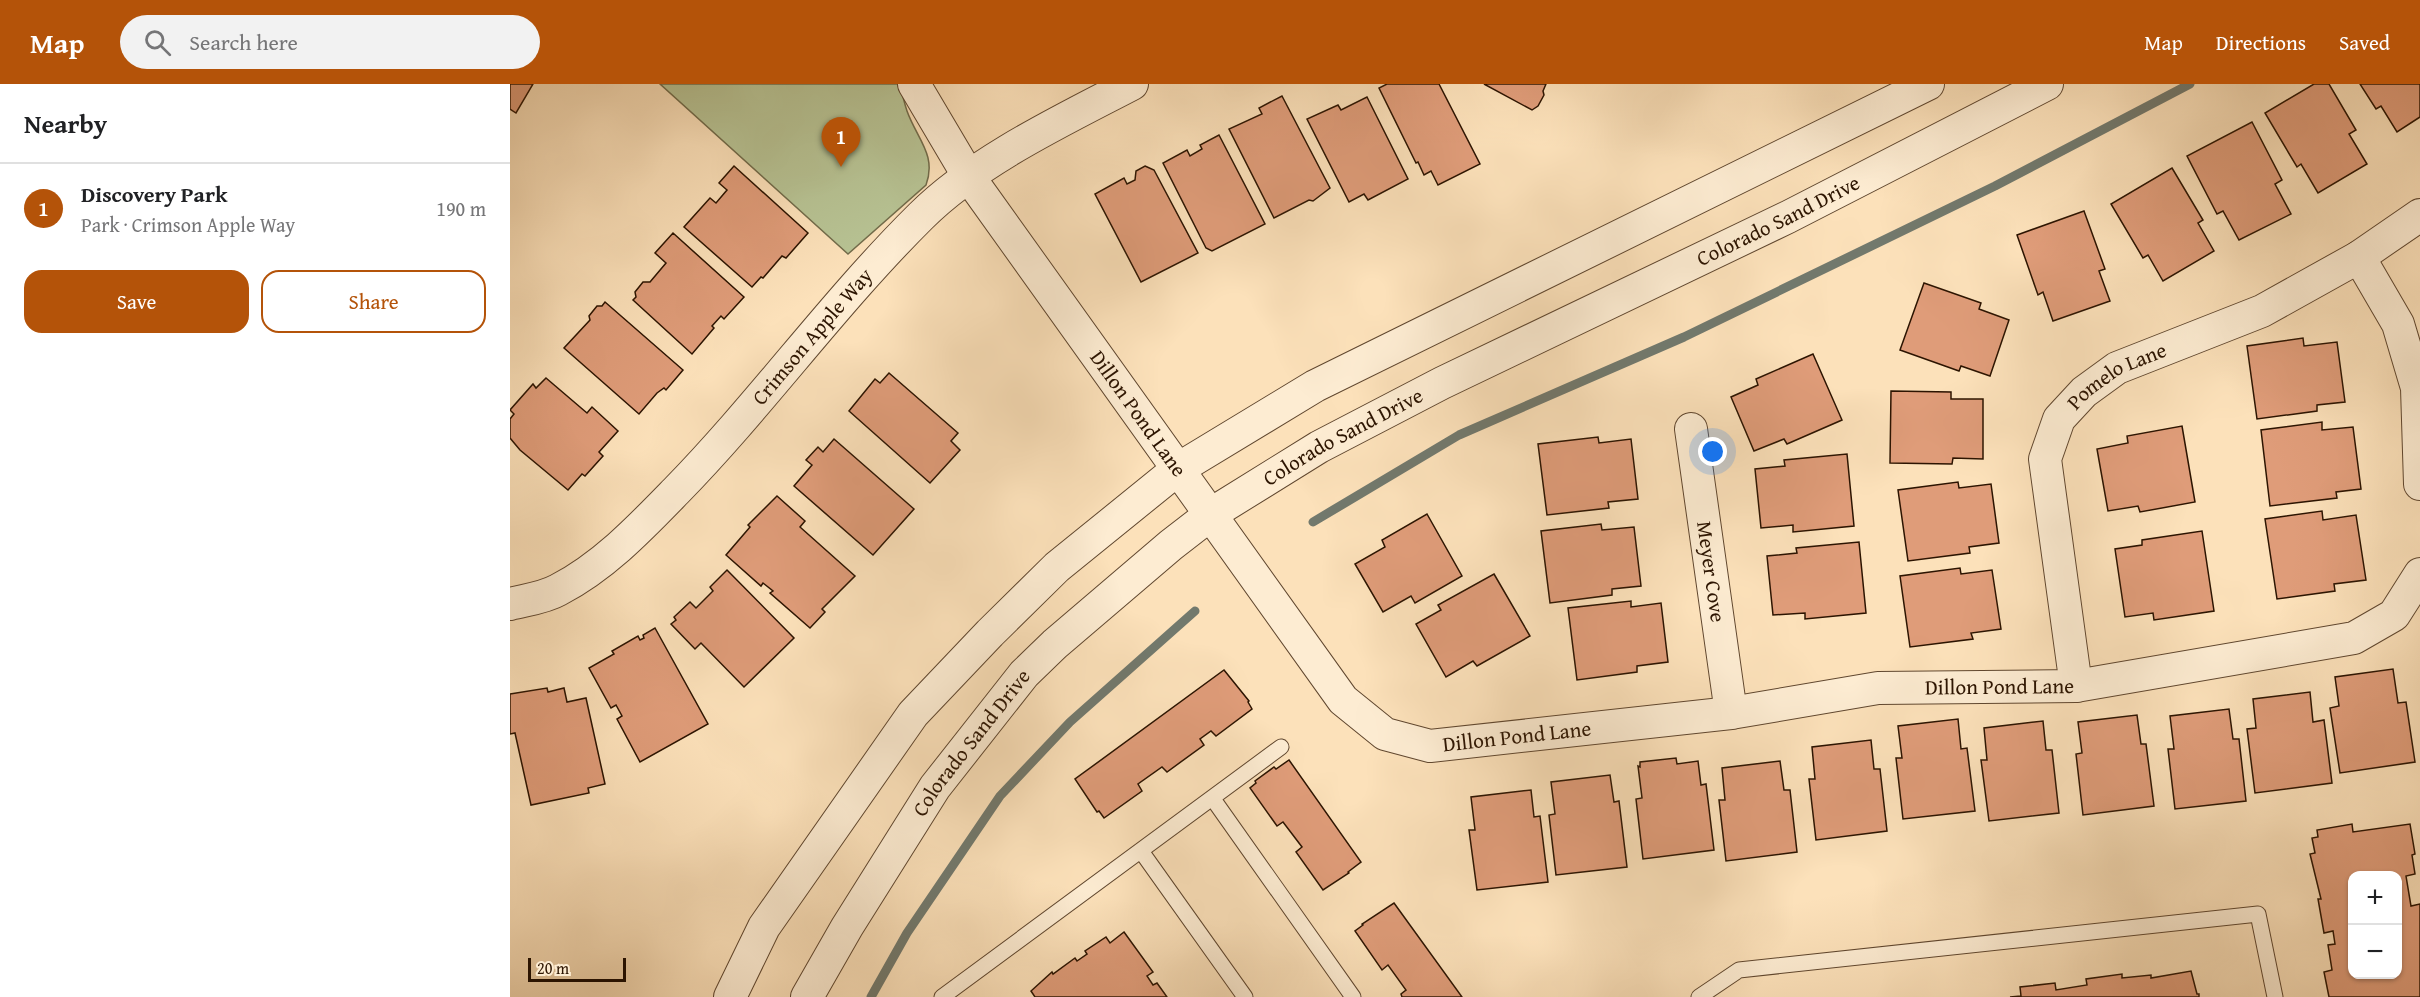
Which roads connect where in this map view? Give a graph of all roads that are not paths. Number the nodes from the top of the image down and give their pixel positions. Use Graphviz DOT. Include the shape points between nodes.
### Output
graph roads {
  1 [pos="914,84"];
  2 [pos="1132,84"];
  3 [pos="1928,84"];
  4 [pos="2047,84"];
  5 [pos="969,177"];
  6 [pos="2420,215"];
  7 [pos="2359,257"];
  8 [pos="1691,429"];
  9 [pos="1178,469"];
  10 [pos="2420,484"];
  11 [pos="1211,514"];
  12 [pos="2420,574"];
  13 [pos="510,604"];
  14 [pos="2076,686"];
  15 [pos="1731,713"];
  16 [pos="1281,747"];
  17 [pos="1213,799"];
  18 [pos="1141,851"];
  19 [pos="730,997"];
  20 [pos="807,997"];
  21 [pos="942,997"];
  22 [pos="1245,997"];
  23 [pos="1353,997"];
  24 [pos="1699,997"];
  25 [pos="2275,997"];
  1 -- 5 [label="street, Dillon Pond Lane"];
  2 -- 5 [label="street, Crimson Apple Way" via="1026,141"];
  3 -- 9 [label="street" via="1315,386"];
  4 -- 11 [label="street, Colorado Sand Drive" via="1788,217 1442,382 1319,447"];
  5 -- 9 [label="street, Dillon Pond Lane"];
  5 -- 13 [label="street, Crimson Apple Way" via="923,214 880,258 714,452 622,546 557,591"];
  6 -- 7 [label="street, Pomelo Lane"];
  7 -- 10 [label="street" via="2398,324 2417,388"];
  7 -- 14 [label="street, Pomelo Lane" via="2262,311 2117,368 2084,392 2059,420 2045,459"];
  8 -- 15 [label="street, Meyer Cove"];
  9 -- 11 [label="street, Dillon Pond Lane"];
  9 -- 19 [label="street" via="1057,567 913,714 764,927"];
  11 -- 15 [label="street, Dillon Pond Lane" via="1343,700 1385,734 1430,746"];
  11 -- 20 [label="street, Colorado Sand Drive" via="1024,674 935,787"];
  12 -- 14 [label="street, Dillon Pond Lane" via="2394,615 2354,638"];
  14 -- 15 [label="street, Dillon Pond Lane" via="1878,688"];
  16 -- 17 [label="lane"];
  17 -- 18 [label="lane"];
  17 -- 23 [label="lane"];
  18 -- 21 [label="lane"];
  18 -- 22 [label="lane"];
  24 -- 25 [label="lane" via="1739,970 2258,914"];
}
